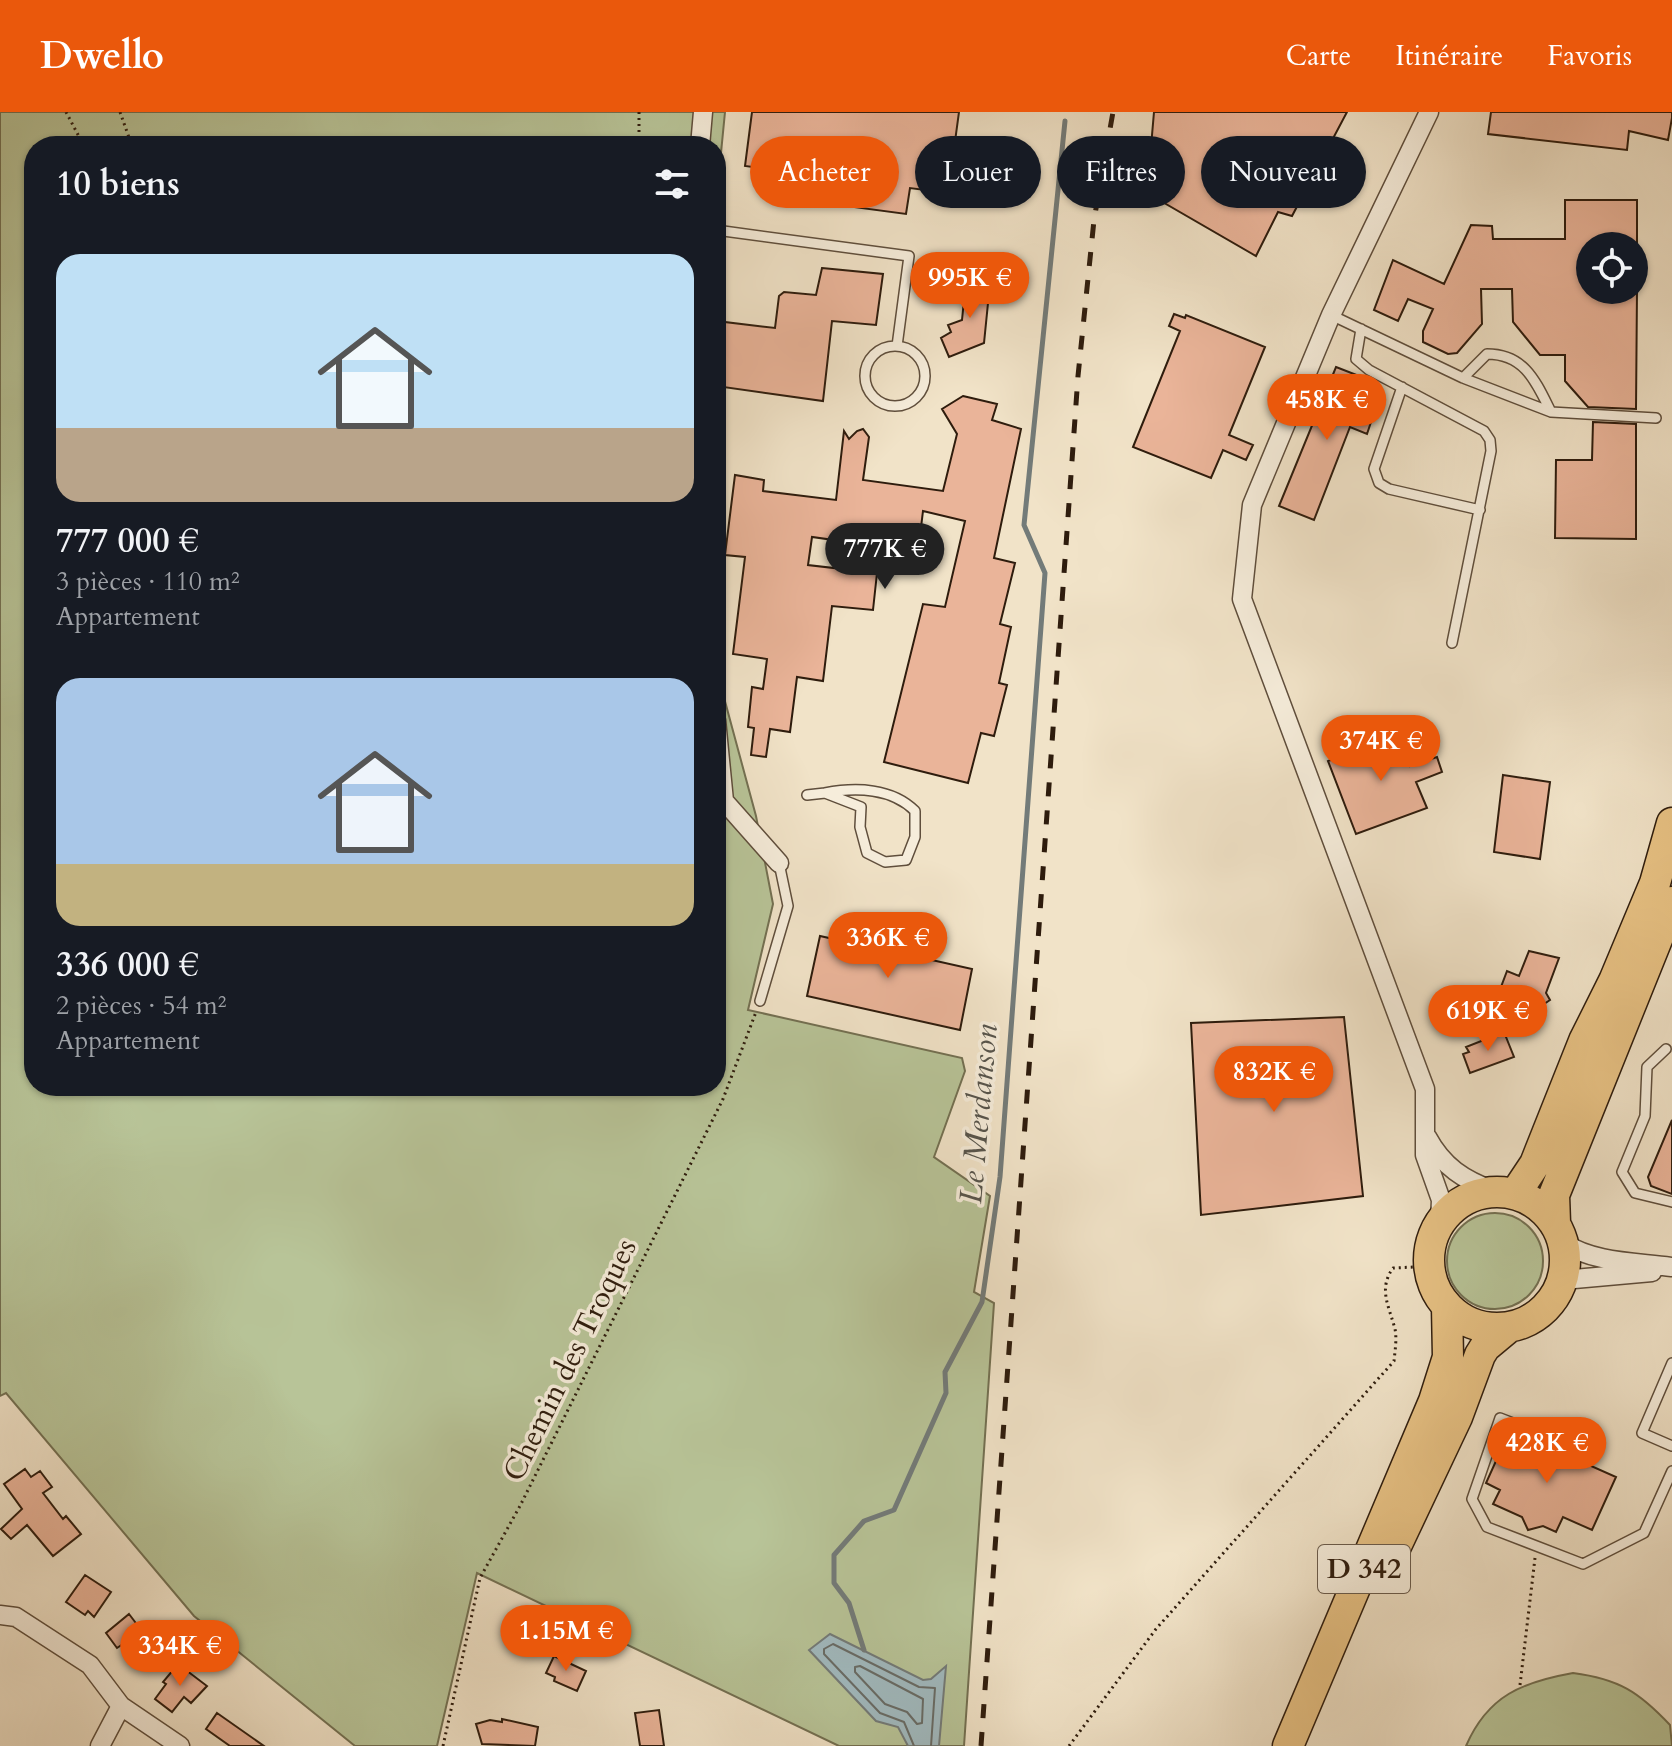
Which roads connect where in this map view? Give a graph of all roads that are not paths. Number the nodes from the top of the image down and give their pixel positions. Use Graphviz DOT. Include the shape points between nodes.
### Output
graph roads {
  1 [pos="703,112"];
  2 [pos="1429,112"];
  3 [pos="701,136"];
  4 [pos="726,231"];
  5 [pos="1331,315"];
  6 [pos="1361,329"];
  7 [pos="897,346"];
  8 [pos="1463,378"];
  9 [pos="1402,387"];
  10 [pos="1551,412"];
  11 [pos="1656,418"];
  12 [pos="1480,510"];
  13 [pos="1452,643"];
  14 [pos="825,793"];
  15 [pos="807,795"];
  16 [pos="726,803"];
  17 [pos="1672,823"];
  18 [pos="779,863"];
  19 [pos="1672,902"];
  20 [pos="760,1001"];
  21 [pos="1666,1049"];
  22 [pos="1426,1136"];
  23 [pos="1504,1193"];
  24 [pos="1672,1202"];
  25 [pos="1440,1221"];
  26 [pos="1560,1233"];
  27 [pos="1672,1269"];
  28 [pos="1563,1280"];
  29 [pos="1447,1307"];
  30 [pos="1509,1327"];
  31 [pos="1672,1363"];
  32 [pos="1672,1446"];
  33 [pos="1580,1449"];
  34 [pos="1672,1471"];
  35 [pos="0,1615"];
  36 [pos="121,1706"];
  37 [pos="100,1746"];
  38 [pos="180,1746"];
  39 [pos="1288,1746"];
  40 [pos="1309,1746"];
  1 -- 3 [label="street"];
  2 -- 5 [label="street"];
  4 -- 7 [label="lane" via="909,256"];
  5 -- 6 [label="lane"];
  5 -- 22 [label="street" via="1252,505 1242,599 1425,1089"];
  6 -- 8 [label="lane"];
  6 -- 9 [label="lane" via="1356,359"];
  7 -- 7 [label="lane" via="878,351 865,376 871,394 887,405 907,404 925,381 922,362"];
  8 -- 10 [label="lane"];
  8 -- 10 [label="lane" via="1487,354 1502,354 1530,371"];
  9 -- 12 [label="lane" via="1484,431 1490,440"];
  9 -- 12 [label="lane" via="1374,469 1379,483"];
  10 -- 11 [label="lane"];
  12 -- 13 [label="lane"];
  14 -- 14 [label="lane" via="861,807 867,853 885,862 906,860 915,837 915,811 903,799 853,788"];
  14 -- 15 [label="lane"];
  16 -- 18 [label="street"];
  17 -- 23 [label="main road" via="1655,883 1535,1164"];
  18 -- 20 [label="lane" via="788,906"];
  19 -- 26 [label="main road" via="1554,1195"];
  21 -- 24 [label="lane" via="1647,1067 1645,1116 1622,1172 1635,1193"];
  22 -- 23 [label="street" via="1447,1166 1467,1181"];
  22 -- 25 [label="street" via="1425,1155 1441,1200"];
  23 -- 25 [label="main road" via="1473,1196"];
  23 -- 26 [label="main road" via="1531,1200"];
  25 -- 29 [label="main road" via="1428,1262 1432,1283"];
  26 -- 27 [label="street" via="1578,1252"];
  26 -- 28 [label="main road" via="1566,1261"];
  27 -- 28 [label="street"];
  28 -- 30 [label="main road" via="1536,1317"];
  29 -- 30 [label="main road" via="1474,1325"];
  29 -- 39 [label="main road, D 342" via="1448,1357 1434,1401"];
  30 -- 40 [label="main road, D 342" via="1480,1355"];
  31 -- 32 [label="lane" via="1642,1433"];
  33 -- 34 [label="lane" via="1500,1418 1472,1499 1487,1527 1583,1564 1644,1533"];
  35 -- 36 [label="street" via="16,1617 90,1665"];
  36 -- 37 [label="street"];
  36 -- 38 [label="street"];
}
